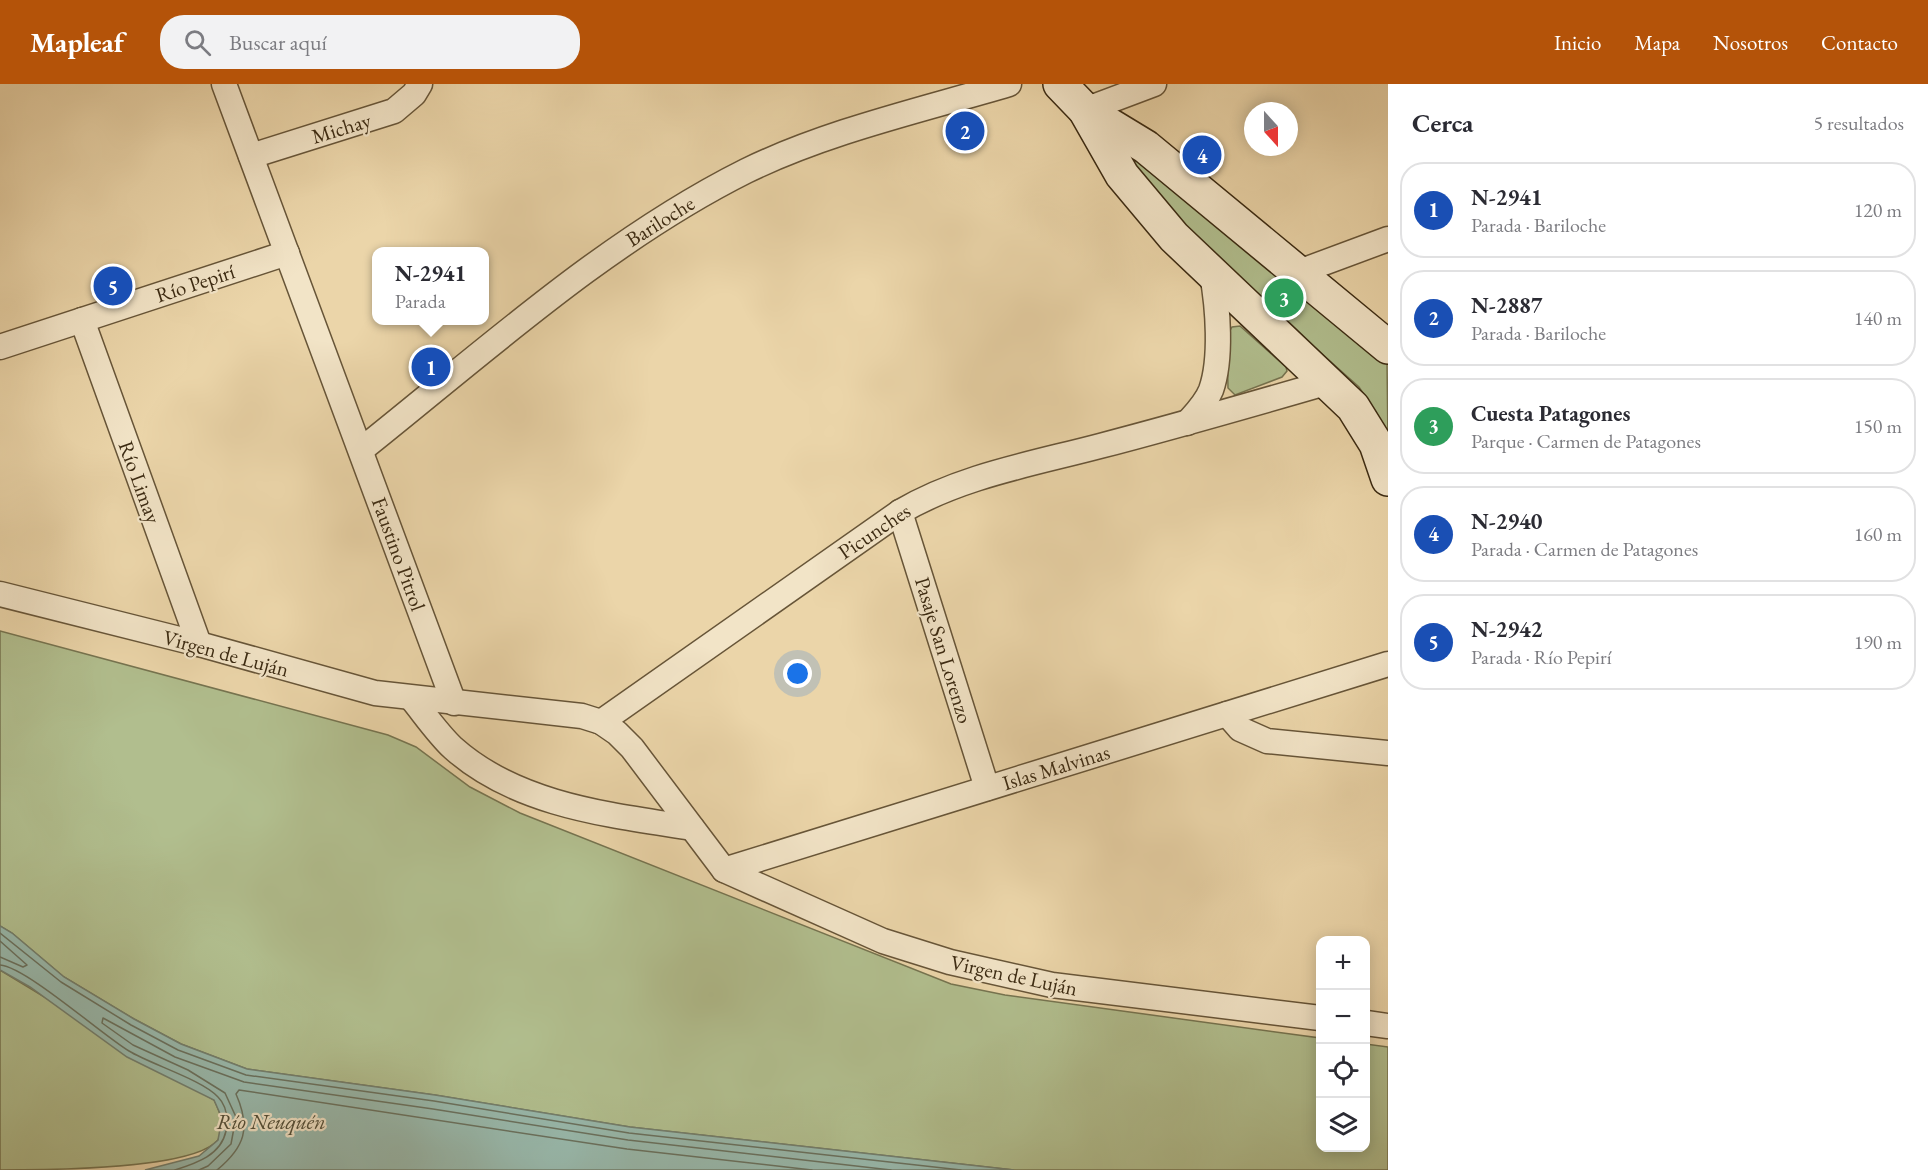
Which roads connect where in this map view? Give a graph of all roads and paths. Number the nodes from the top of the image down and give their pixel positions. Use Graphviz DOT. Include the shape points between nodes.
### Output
graph roads {
  1 [pos="224,84"];
  2 [pos="420,84"];
  3 [pos="1009,84"];
  4 [pos="1060,84"];
  5 [pos="1154,84"];
  6 [pos="1085,110"];
  7 [pos="251,156"];
  8 [pos="1388,239"];
  9 [pos="287,253"];
  10 [pos="1299,272"];
  11 [pos="1212,274"];
  12 [pos="82,320"];
  13 [pos="0,346"];
  14 [pos="1388,346"];
  15 [pos="1329,382"];
  16 [pos="1186,423"];
  17 [pos="361,450"];
  18 [pos="1388,479"];
  19 [pos="900,512"];
  20 [pos="0,594"];
  21 [pos="199,644"];
  22 [pos="1388,664"];
  23 [pos="412,699"];
  24 [pos="454,703"];
  25 [pos="1227,714"];
  26 [pos="601,722"];
  27 [pos="1388,753"];
  28 [pos="987,788"];
  29 [pos="692,828"];
  30 [pos="724,870"];
  31 [pos="1316,1018"];
  32 [pos="1370,1024"];
  33 [pos="1388,1026"];
  1 -- 7 [label="street, Faustino Pitrol"];
  2 -- 7 [label="street, Michay" via="394,111"];
  3 -- 17 [label="street, Bariloche" via="833,137 748,170 709,191 632,237"];
  4 -- 6 [label="main road"];
  5 -- 6 [label="street"];
  6 -- 10 [label="main road" via="1146,147"];
  6 -- 11 [label="main road" via="1122,175 1174,237"];
  7 -- 9 [label="street, Faustino Pitrol"];
  8 -- 10 [label="street"];
  9 -- 12 [label="street, Río Pepirí"];
  9 -- 17 [label="street, Faustino Pitrol"];
  10 -- 14 [label="main road"];
  11 -- 15 [label="main road"];
  11 -- 16 [label="street" via="1217,323 1214,379 1204,403"];
  12 -- 13 [label="street, Río Pepirí"];
  12 -- 21 [label="street, Río Limay"];
  15 -- 16 [label="street, Picunches"];
  15 -- 18 [label="main road" via="1367,425"];
  16 -- 19 [label="street, Picunches" via="949,486"];
  17 -- 24 [label="street, Faustino Pitrol"];
  19 -- 26 [label="street, Picunches"];
  19 -- 28 [label="street, Pasaje San Lorenzo"];
  20 -- 21 [label="street, Virgen de Luján"];
  21 -- 23 [label="street, Virgen de Luján" via="336,684"];
  22 -- 25 [label="street, Islas Malvinas"];
  23 -- 24 [label="street, Virgen de Luján"];
  23 -- 29 [label="street" via="452,747 480,769 540,797 601,814"];
  24 -- 26 [label="street" via="562,712"];
  25 -- 27 [label="street" via="1240,729 1257,738"];
  25 -- 28 [label="street, Islas Malvinas"];
  26 -- 29 [label="street" via="632,748"];
  28 -- 30 [label="street, Islas Malvinas"];
  29 -- 30 [label="street"];
  30 -- 31 [label="street, Virgen de Luján" via="883,941 950,962 1081,989"];
  32 -- 33 [label="street"];
}
